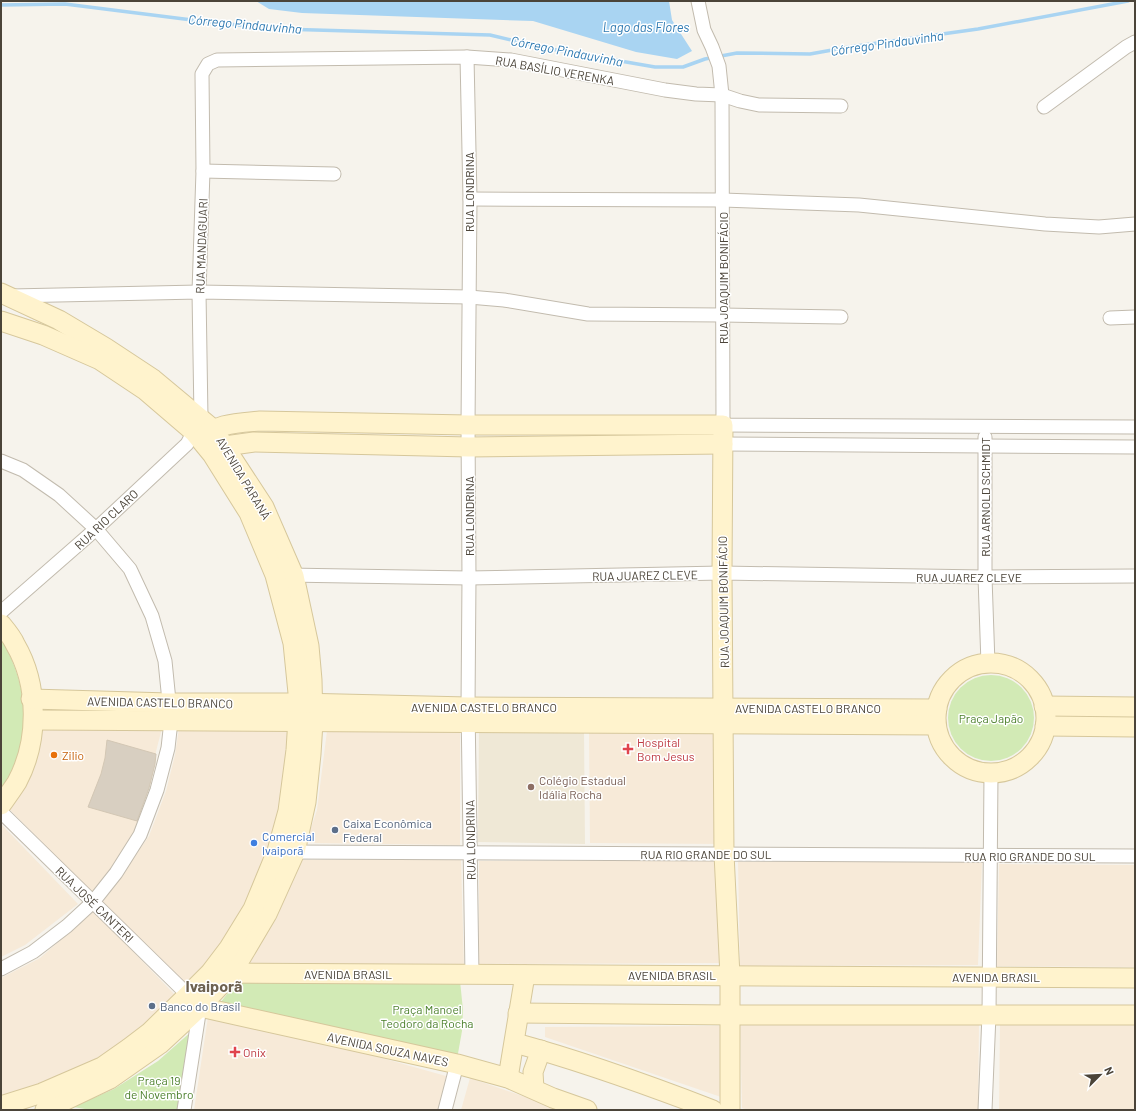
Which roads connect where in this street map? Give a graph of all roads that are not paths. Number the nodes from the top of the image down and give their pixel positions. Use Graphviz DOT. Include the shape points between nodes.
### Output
graph roads {
  1 [pos="698,1"];
  2 [pos="1135,42"];
  3 [pos="467,57"];
  4 [pos="202,74"];
  5 [pos="722,95"];
  6 [pos="841,106"];
  7 [pos="1044,107"];
  8 [pos="203,171"];
  9 [pos="334,174"];
  10 [pos="470,199"];
  11 [pos="723,200"];
  12 [pos="1135,224"];
  13 [pos="199,292"];
  14 [pos="4,294"];
  15 [pos="469,297"];
  16 [pos="722,315"];
  17 [pos="841,317"];
  18 [pos="1135,317"];
  19 [pos="1110,318"];
  20 [pos="1,321"];
  21 [pos="468,425"];
  22 [pos="723,425"];
  23 [pos="985,427"];
  24 [pos="1135,427"];
  25 [pos="208,436"];
  26 [pos="723,444"];
  27 [pos="985,445"];
  28 [pos="469,447"];
  29 [pos="1135,447"];
  30 [pos="1,461"];
  31 [pos="96,529"];
  32 [pos="722,573"];
  33 [pos="275,575"];
  34 [pos="294,576"];
  35 [pos="1135,576"];
  36 [pos="985,577"];
  37 [pos="469,578"];
  38 [pos="1,612"];
  39 [pos="1,624"];
  40 [pos="988,664"];
  41 [pos="31,699"];
  42 [pos="1044,706"];
  43 [pos="1135,707"];
  44 [pos="170,712"];
  45 [pos="306,712"];
  46 [pos="468,715"];
  47 [pos="724,715"];
  48 [pos="936,717"];
  49 [pos="34,720"];
  50 [pos="1045,726"];
  51 [pos="1135,727"];
  52 [pos="991,774"];
  53 [pos="1,805"];
  54 [pos="1,812"];
  55 [pos="286,851"];
  56 [pos="469,853"];
  57 [pos="724,854"];
  58 [pos="990,856"];
  59 [pos="1135,856"];
  60 [pos="93,902"];
  61 [pos="1,969"];
  62 [pos="210,973"];
  63 [pos="232,973"];
  64 [pos="472,974"];
  65 [pos="525,975"];
  66 [pos="730,976"];
  67 [pos="989,977"];
  68 [pos="1135,978"];
  69 [pos="194,1001"];
  70 [pos="518,1013"];
  71 [pos="730,1015"];
  72 [pos="989,1015"];
  73 [pos="1135,1015"];
  74 [pos="515,1043"];
  75 [pos="541,1050"];
  76 [pos="457,1064"];
  77 [pos="508,1078"];
  78 [pos="534,1089"];
  79 [pos="1,1106"];
  80 [pos="52,1109"];
  81 [pos="184,1110"];
  82 [pos="445,1110"];
  83 [pos="587,1110"];
  84 [pos="713,1110"];
  85 [pos="730,1110"];
  86 [pos="986,1110"];
  1 -- 5 [label="street, RUA JOAQUIM BONIFÁCIO" via="704,30 719,66"];
  2 -- 7 [label="street"];
  3 -- 4 [label="street, RUA BASÍLIO VERENKA" via="217,60 208,64"];
  3 -- 5 [label="street, RUA BASÍLIO VERENKA" via="511,60 665,90"];
  3 -- 10 [label="street, RUA LONDRINA"];
  4 -- 8 [label="street, RUA MANDAGUARI"];
  5 -- 6 [label="street, RUA BASÍLIO VERENKA" via="759,105"];
  5 -- 11 [label="street, RUA JOAQUIM BONIFÁCIO"];
  8 -- 9 [label="street"];
  8 -- 13 [label="street, RUA MANDAGUARI"];
  10 -- 11 [label="street"];
  10 -- 15 [label="street, RUA LONDRINA"];
  11 -- 12 [label="street" via="859,205 1045,224 1099,227"];
  11 -- 16 [label="street, RUA JOAQUIM BONIFÁCIO"];
  13 -- 14 [label="street"];
  13 -- 15 [label="street"];
  13 -- 25 [label="street, RUA MANDAGUARI"];
  14 -- 25 [label="main road, AVENIDA PARANÁ" via="59,320 153,379"];
  15 -- 16 [label="street" via="588,314"];
  15 -- 21 [label="street, RUA LONDRINA"];
  16 -- 17 [label="street"];
  16 -- 22 [label="street, RUA JOAQUIM BONIFÁCIO"];
  18 -- 19 [label="street"];
  20 -- 25 [label="main road, AVENIDA PARANÁ" via="42,335 100,360"];
  21 -- 22 [label="main road"];
  21 -- 25 [label="main road" via="260,421 240,423"];
  21 -- 28 [label="street, RUA LONDRINA"];
  22 -- 23 [label="street"];
  22 -- 26 [label="main road, RUA JOAQUIM BONIFÁCIO"];
  23 -- 24 [label="street"];
  23 -- 27 [label="street, RUA ARNOLD SCHMIDT"];
  25 -- 28 [label="main road" via="254,442"];
  25 -- 31 [label="street, RUA RIO CLARO" via="186,444"];
  25 -- 33 [label="main road, AVENIDA PARANÁ" via="249,513"];
  25 -- 34 [label="main road, AVENIDA PARANÁ" via="264,506"];
  26 -- 27 [label="street"];
  26 -- 28 [label="main road"];
  26 -- 32 [label="main road, RUA JOAQUIM BONIFÁCIO"];
  27 -- 29 [label="street"];
  27 -- 36 [label="street, RUA ARNOLD SCHMIDT"];
  28 -- 37 [label="street, RUA LONDRINA"];
  30 -- 31 [label="street" via="23,470 59,495"];
  31 -- 38 [label="street, RUA RIO CLARO"];
  31 -- 44 [label="street" via="130,569 152,616 165,661"];
  32 -- 36 [label="street, RUA JUAREZ CLEVE"];
  32 -- 37 [label="street, RUA JUAREZ CLEVE"];
  32 -- 47 [label="main road, RUA JOAQUIM BONIFÁCIO"];
  33 -- 34 [label="street, RUA JUAREZ CLEVE"];
  33 -- 45 [label="main road, AVENIDA PARANÁ" via="293,643"];
  34 -- 37 [label="street, RUA JUAREZ CLEVE"];
  34 -- 45 [label="main road, AVENIDA PARANÁ" via="309,646 312,680"];
  35 -- 36 [label="street, RUA JUAREZ CLEVE"];
  36 -- 40 [label="street, RUA ARNOLD SCHMIDT"];
  37 -- 46 [label="street, RUA LONDRINA"];
  39 -- 41 [label="main road" via="16,644 29,675"];
  40 -- 42 [label="main road" via="1009,666 1025,675 1037,689"];
  40 -- 48 [label="main road" via="976,665 962,671 950,681 941,694"];
  41 -- 44 [label="main road, AVENIDA CASTELO BRANCO"];
  41 -- 49 [label="main road"];
  42 -- 43 [label="main road"];
  42 -- 50 [label="main road"];
  44 -- 45 [label="main road, AVENIDA CASTELO BRANCO"];
  44 -- 49 [label="main road, AVENIDA CASTELO BRANCO"];
  44 -- 60 [label="street" via="168,748 157,790 140,834 116,873"];
  45 -- 46 [label="main road, AVENIDA CASTELO BRANCO"];
  45 -- 55 [label="main road, AVENIDA PARANÁ" via="288,811"];
  46 -- 47 [label="main road, AVENIDA CASTELO BRANCO"];
  46 -- 56 [label="street, RUA LONDRINA"];
  47 -- 48 [label="main road, AVENIDA CASTELO BRANCO"];
  47 -- 57 [label="main road, RUA JOAQUIM BONIFÁCIO"];
  48 -- 52 [label="main road" via="940,740 949,754 975,771"];
  49 -- 53 [label="main road" via="29,752 17,782"];
  50 -- 51 [label="main road"];
  50 -- 52 [label="main road" via="1041,742 1021,765 1006,772"];
  52 -- 58 [label="street"];
  54 -- 60 [label="street, RUA JOSÉ CANTERI"];
  55 -- 56 [label="street, RUA RIO GRANDE DO SUL"];
  55 -- 62 [label="main road, AVENIDA PARANÁ" via="229,948"];
  55 -- 63 [label="main road, AVENIDA PARANÁ" via="267,914"];
  56 -- 57 [label="street, RUA RIO GRANDE DO SUL"];
  56 -- 64 [label="street, RUA LONDRINA"];
  57 -- 58 [label="street, RUA RIO GRANDE DO SUL"];
  57 -- 66 [label="main road, RUA JOAQUIM BONIFÁCIO"];
  58 -- 59 [label="street, RUA RIO GRANDE DO SUL"];
  58 -- 67 [label="street"];
  60 -- 61 [label="street" via="68,926 33,952"];
  60 -- 69 [label="street, RUA JOSÉ CANTERI"];
  62 -- 63 [label="main road, AVENIDA BRASIL"];
  62 -- 69 [label="main road, AVENIDA PARANÁ"];
  63 -- 64 [label="main road, AVENIDA BRASIL"];
  63 -- 69 [label="main road, AVENIDA PARANÁ"];
  64 -- 65 [label="main road, AVENIDA BRASIL"];
  65 -- 66 [label="main road, AVENIDA BRASIL"];
  65 -- 70 [label="main road"];
  66 -- 67 [label="main road, AVENIDA BRASIL"];
  66 -- 71 [label="main road, RUA JOAQUIM BONIFÁCIO"];
  67 -- 68 [label="main road, AVENIDA BRASIL"];
  67 -- 72 [label="street"];
  69 -- 76 [label="main road, AVENIDA SOUZA NAVES"];
  69 -- 79 [label="main road, AVENIDA PARANÁ" via="102,1067 42,1093"];
  69 -- 80 [label="main road, AVENIDA PARANÁ" via="160,1044 110,1079"];
  69 -- 81 [label="street"];
  70 -- 71 [label="main road"];
  70 -- 74 [label="main road"];
  71 -- 72 [label="main road"];
  71 -- 85 [label="main road, RUA JOAQUIM BONIFÁCIO"];
  72 -- 73 [label="main road"];
  72 -- 86 [label="street"];
  74 -- 75 [label="main road"];
  74 -- 77 [label="main road"];
  75 -- 78 [label="main road" via="533,1072"];
  75 -- 84 [label="main road" via="660,1089"];
  76 -- 77 [label="main road, AVENIDA SOUZA NAVES"];
  76 -- 82 [label="street"];
  77 -- 78 [label="main road, AVENIDA SOUZA NAVES"];
  78 -- 83 [label="main road, AVENIDA SOUZA NAVES"];
}
